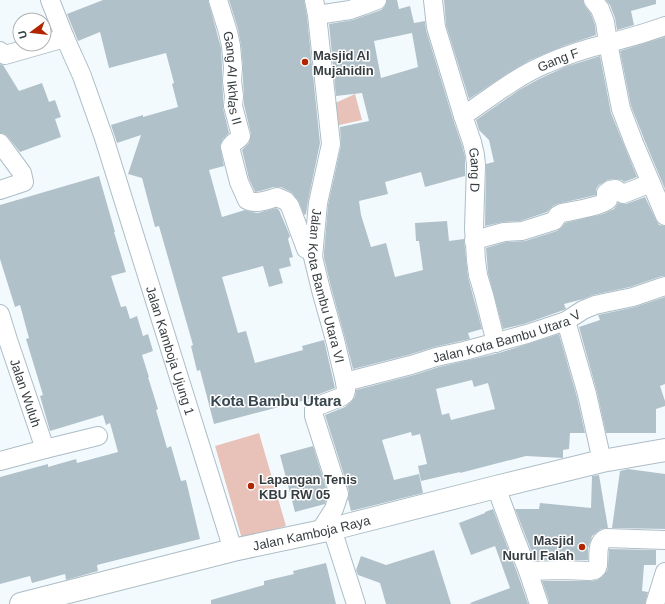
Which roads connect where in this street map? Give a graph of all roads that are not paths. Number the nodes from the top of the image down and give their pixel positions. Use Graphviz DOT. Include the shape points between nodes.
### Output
graph roads {
  1 [pos="50,0"];
  2 [pos="218,0"];
  3 [pos="377,0"];
  4 [pos="433,0"];
  5 [pos="593,0"];
  6 [pos="315,8"];
  7 [pos="665,26"];
  8 [pos="64,38"];
  9 [pos="608,43"];
  10 [pos="0,51"];
  11 [pos="463,116"];
  12 [pos="0,143"];
  13 [pos="650,183"];
  14 [pos="0,190"];
  15 [pos="665,216"];
  16 [pos="474,241"];
  17 [pos="306,249"];
  18 [pos="665,286"];
  19 [pos="0,314"];
  20 [pos="566,321"];
  21 [pos="4,341"];
  22 [pos="496,342"];
  23 [pos="345,382"];
  24 [pos="98,436"];
  25 [pos="45,449"];
  26 [pos="665,450"];
  27 [pos="0,461"];
  28 [pos="602,461"];
  29 [pos="496,486"];
  30 [pos="326,530"];
  31 [pos="665,540"];
  32 [pos="233,550"];
  33 [pos="528,571"];
  34 [pos="665,572"];
  35 [pos="21,604"];
  36 [pos="356,604"];
  37 [pos="539,604"];
  38 [pos="655,604"];
  1 -- 8 [label="street, Jalan Kamboja Ujung 1"];
  2 -- 17 [label="street, Gang Al Ikhlas II" via="231,46 233,106 241,136 232,142 230,147 240,182 247,200 260,202 277,197 286,201"];
  3 -- 6 [label="street" via="350,10"];
  4 -- 11 [label="street, Gang D" via="436,27"];
  5 -- 9 [label="street" via="600,9"];
  6 -- 23 [label="street, Jalan Kota Bambu Utara VI" via="332,144 318,203 313,257"];
  7 -- 9 [label="street, Gang F"];
  8 -- 10 [label="street" via="5,55"];
  8 -- 32 [label="street, Jalan Kamboja Ujung 1" via="82,76 108,152"];
  9 -- 11 [label="street, Gang F" via="544,64 520,76"];
  9 -- 13 [label="street" via="621,108"];
  11 -- 16 [label="street, Gang D" via="476,160"];
  12 -- 14 [label="street" via="22,173 24,182"];
  13 -- 15 [label="street"];
  13 -- 16 [label="street" via="623,194 616,189 610,190 606,193 607,202 562,213 554,221 545,224"];
  16 -- 22 [label="street, Gang D" via="478,275"];
  18 -- 20 [label="street, Jalan Kota Bambu Utara V" via="632,298 583,310"];
  19 -- 21 [label="street, Jalan Wuluh"];
  20 -- 22 [label="street, Jalan Kota Bambu Utara V"];
  20 -- 28 [label="street" via="587,394"];
  21 -- 25 [label="street, Jalan Wuluh"];
  22 -- 23 [label="street, Jalan Kota Bambu Utara V"];
  23 -- 30 [label="street" via="346,390 341,398 318,406 314,410 318,431 339,494"];
  24 -- 25 [label="street"];
  25 -- 27 [label="street"];
  26 -- 28 [label="street, Jalan Kamboja Raya"];
  28 -- 29 [label="street, Jalan Kamboja Raya"];
  29 -- 30 [label="street, Jalan Kamboja Raya"];
  29 -- 33 [label="street"];
  30 -- 32 [label="street, Jalan Kamboja Raya"];
  30 -- 36 [label="street"];
  31 -- 33 [label="street" via="606,538 600,542 598,565 595,570"];
  32 -- 35 [label="street, Jalan Kamboja Raya"];
  33 -- 37 [label="street"];
  34 -- 38 [label="street"];
}
